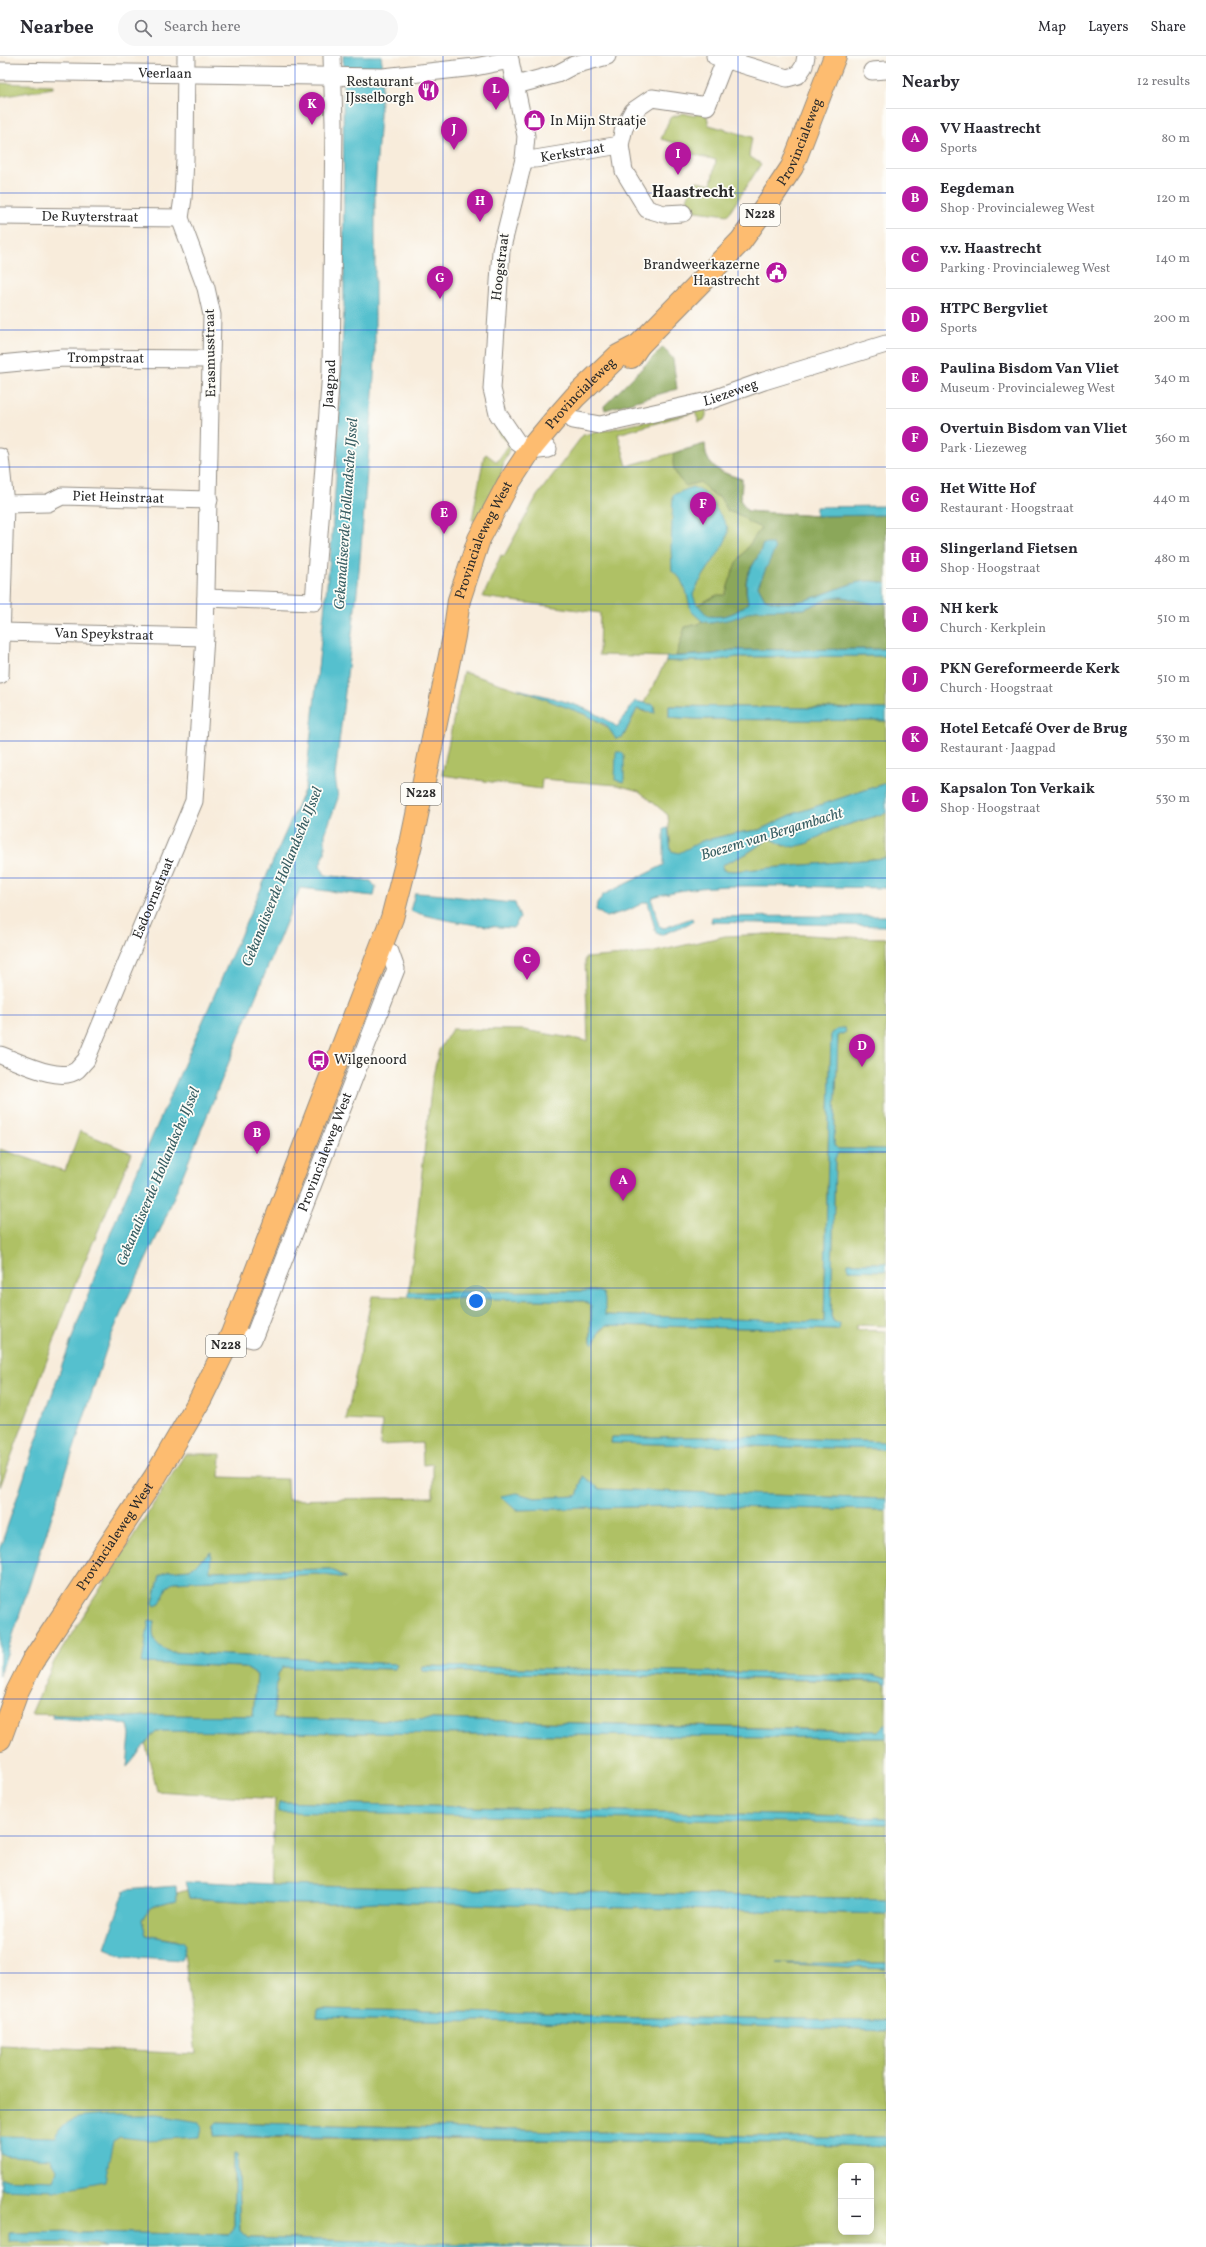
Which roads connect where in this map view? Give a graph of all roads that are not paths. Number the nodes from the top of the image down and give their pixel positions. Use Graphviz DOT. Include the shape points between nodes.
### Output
graph roads {
  1 [pos="186,56"];
  2 [pos="332,56"];
  3 [pos="607,56"];
  4 [pos="806,56"];
  5 [pos="835,56"];
  6 [pos="510,58"];
  7 [pos="720,58"];
  8 [pos="0,71"];
  9 [pos="185,74"];
  10 [pos="337,76"];
  11 [pos="516,85"];
  12 [pos="620,145"];
  13 [pos="524,159"];
  14 [pos="683,213"];
  15 [pos="0,216"];
  16 [pos="180,218"];
  17 [pos="886,344"];
  18 [pos="639,345"];
  19 [pos="212,360"];
  20 [pos="0,364"];
  21 [pos="573,420"];
  22 [pos="539,450"];
  23 [pos="0,457"];
  24 [pos="209,500"];
  25 [pos="5,504"];
  26 [pos="206,598"];
  27 [pos="2,632"];
  28 [pos="205,637"];
  29 [pos="0,675"];
  30 [pos="0,1055"];
  31 [pos="0,1739"];
  1 -- 9 [label="street"];
  2 -- 10 [label="street, Jaagpad"];
  3 -- 11 [label="street"];
  4 -- 7 [label="street" via="798,76 788,78"];
  5 -- 18 [label="main road, Provincialeweg / N228" via="792,167 768,204 741,241"];
  6 -- 10 [label="street, Veerlaan" via="475,67 383,77"];
  6 -- 11 [label="street, Hoogstraat"];
  7 -- 12 [label="street" via="707,106 652,98 633,111 624,128"];
  8 -- 9 [label="street, Veerlaan"];
  9 -- 10 [label="street, Veerlaan"];
  9 -- 16 [label="street" via="185,159"];
  10 -- 26 [label="street, Jaagpad" via="334,123 331,371 314,602"];
  11 -- 13 [label="street, Hoogstraat" via="526,136"];
  12 -- 13 [label="street, Kerkstraat"];
  12 -- 14 [label="street" via="624,171 647,209 664,214"];
  13 -- 22 [label="street, Hoogstraat" via="501,252 492,389 494,403 502,421 517,442"];
  15 -- 16 [label="street, De Ruyterstraat"];
  16 -- 19 [label="street, Erasmusstraat" via="211,301"];
  17 -- 21 [label="street, Liezeweg" via="764,380 708,401 600,425"];
  18 -- 21 [label="main road, Provincialeweg / N228" via="625,366"];
  18 -- 22 [label="main road, Provincialeweg / N228" via="618,356 575,397"];
  19 -- 20 [label="street, Trompstraat" via="62,358"];
  19 -- 24 [label="street, Erasmusstraat"];
  21 -- 22 [label="main road, Provincialeweg / N228"];
  22 -- 31 [label="main road, Provincialeweg West / N228" via="492,540 454,636 411,844 392,918 232,1334 201,1398 155,1477 29,1667"];
  23 -- 25 [label="street"];
  24 -- 25 [label="street, Piet Heinstraat" via="62,496 48,503"];
  24 -- 26 [label="street, Erasmusstraat"];
  25 -- 27 [label="street"];
  26 -- 28 [label="street, Erasmusstraat"];
  27 -- 28 [label="street, Van Speykstraat"];
  27 -- 29 [label="street"];
  28 -- 30 [label="street, Esdoornstraat" via="194,801 86,1060 77,1071 54,1075"];
}
